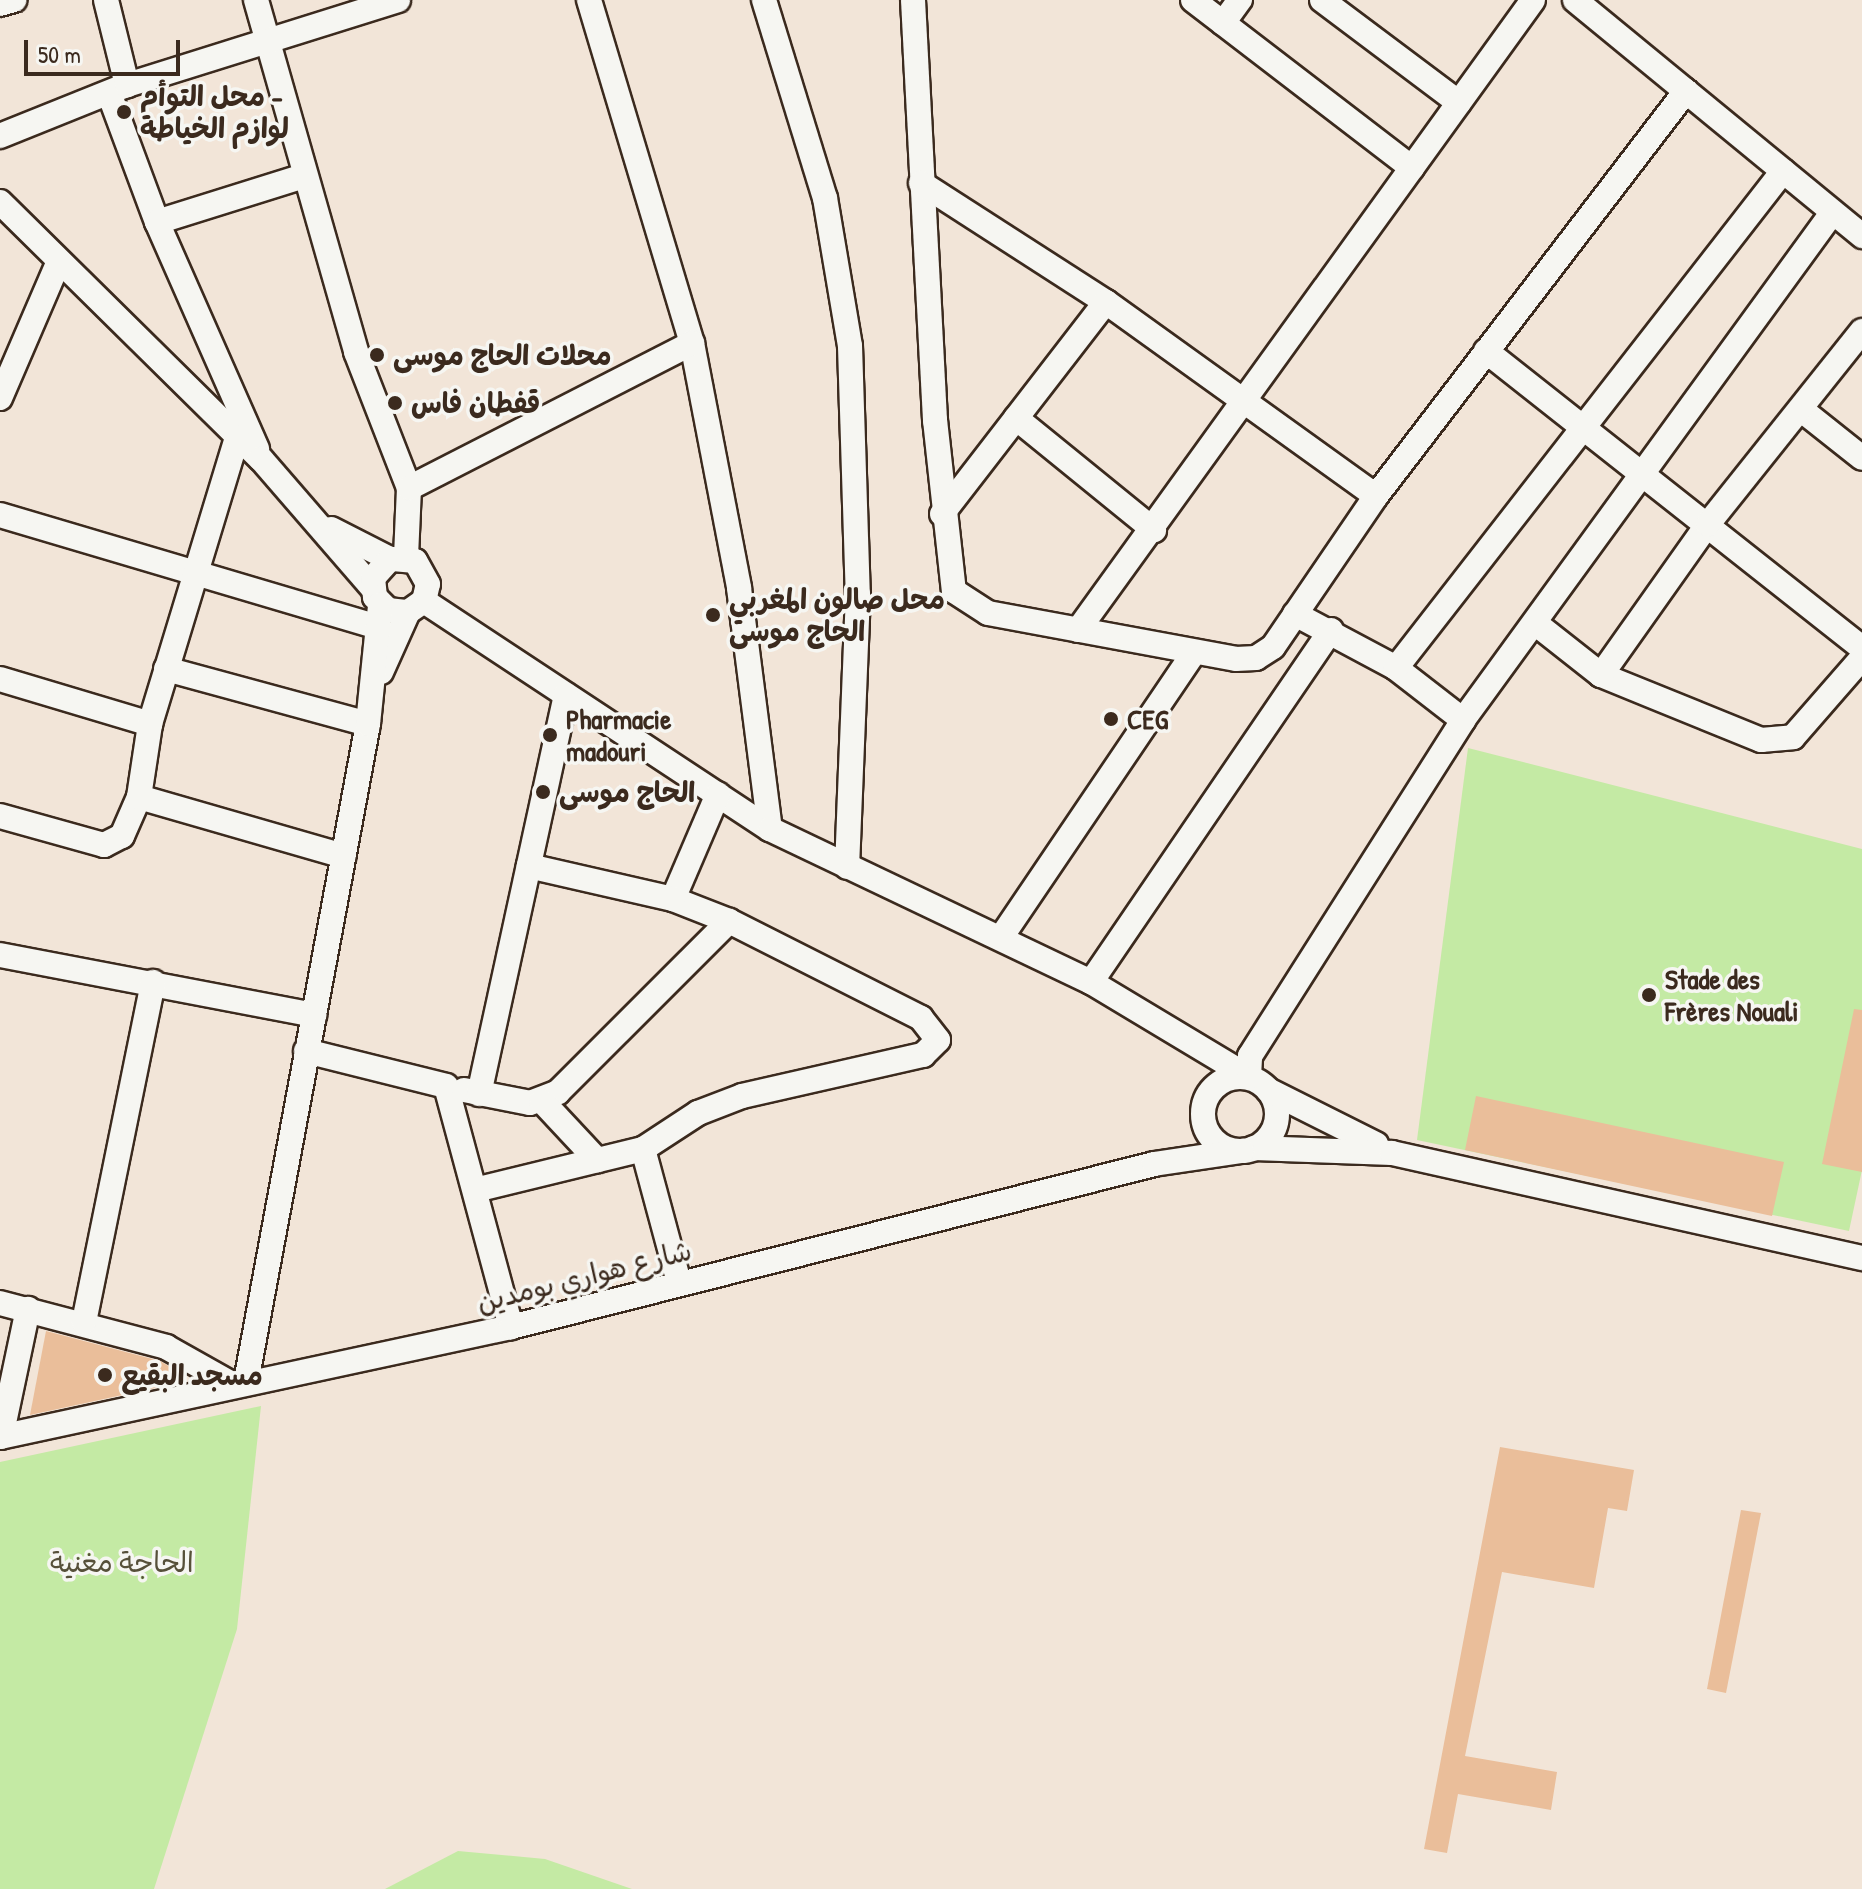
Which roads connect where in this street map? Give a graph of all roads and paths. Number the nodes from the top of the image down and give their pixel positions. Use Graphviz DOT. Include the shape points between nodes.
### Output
graph roads {
  1 [pos="14,0"];
  2 [pos="106,0"];
  3 [pos="256,0"];
  4 [pos="398,0"];
  5 [pos="589,0"];
  6 [pos="764,0"];
  7 [pos="913,0"];
  8 [pos="1193,0"];
  9 [pos="1240,0"];
  10 [pos="1322,0"];
  11 [pos="1533,0"];
  12 [pos="1575,0"];
  13 [pos="0,4"];
  14 [pos="1223,23"];
  15 [pos="268,41"];
  16 [pos="118,89"];
  17 [pos="1686,91"];
  18 [pos="1459,103"];
  19 [pos="0,136"];
  20 [pos="1412,168"];
  21 [pos="1783,171"];
  22 [pos="304,176"];
  23 [pos="921,183"];
  24 [pos="0,202"];
  25 [pos="1832,213"];
  26 [pos="157,222"];
  27 [pos="1862,236"];
  28 [pos="59,261"];
  29 [pos="1106,302"];
  30 [pos="1862,331"];
  31 [pos="692,343"];
  32 [pos="1486,351"];
  33 [pos="0,398"];
  34 [pos="1244,404"];
  35 [pos="1803,411"];
  36 [pos="1016,418"];
  37 [pos="1581,427"];
  38 [pos="237,437"];
  39 [pos="1862,458"];
  40 [pos="261,459"];
  41 [pos="1643,475"];
  42 [pos="409,488"];
  43 [pos="1376,496"];
  44 [pos="942,514"];
  45 [pos="0,515"];
  46 [pos="322,524"];
  47 [pos="1708,524"];
  48 [pos="1154,530"];
  49 [pos="398,558"];
  50 [pos="195,574"];
  51 [pos="377,606"];
  52 [pos="416,607"];
  53 [pos="1295,614"];
  54 [pos="1535,623"];
  55 [pos="1078,630"];
  56 [pos="1331,630"];
  57 [pos="1862,648"];
  58 [pos="1194,652"];
  59 [pos="1862,658"];
  60 [pos="1396,668"];
  61 [pos="166,669"];
  62 [pos="1601,675"];
  63 [pos="0,679"];
  64 [pos="374,689"];
  65 [pos="566,695"];
  66 [pos="1463,720"];
  67 [pos="150,724"];
  68 [pos="368,724"];
  69 [pos="718,794"];
  70 [pos="139,797"];
  71 [pos="0,816"];
  72 [pos="770,829"];
  73 [pos="344,856"];
  74 [pos="529,866"];
  75 [pos="847,867"];
  76 [pos="673,899"];
  77 [pos="729,921"];
  78 [pos="1002,936"];
  79 [pos="0,955"];
  80 [pos="153,982"];
  81 [pos="1091,982"];
  82 [pos="314,1015"];
  83 [pos="1184,1032"];
  84 [pos="306,1051"];
  85 [pos="1259,1084"];
  86 [pos="446,1086"];
  87 [pos="479,1094"];
  88 [pos="542,1101"];
  89 [pos="1203,1113"];
  90 [pos="643,1149"];
  91 [pos="1248,1150"];
  92 [pos="1392,1153"];
  93 [pos="1179,1158"];
  94 [pos="597,1160"];
  95 [pos="475,1190"];
  96 [pos="1862,1258"];
  97 [pos="679,1282"];
  98 [pos="0,1303"];
  99 [pos="28,1309"];
  100 [pos="84,1322"];
  101 [pos="511,1327"];
  102 [pos="239,1383"];
  103 [pos="0,1437"];
  1 -- 13 [label="street"];
  2 -- 16 [label="street"];
  3 -- 15 [label="street"];
  4 -- 15 [label="street"];
  5 -- 31 [label="street"];
  6 -- 75 [label="street" via="825,198 850,346 858,594"];
  7 -- 23 [label="street"];
  8 -- 14 [label="street"];
  9 -- 14 [label="street"];
  10 -- 18 [label="street"];
  11 -- 18 [label="street"];
  12 -- 17 [label="street"];
  14 -- 20 [label="street"];
  15 -- 16 [label="street"];
  15 -- 22 [label="street"];
  16 -- 19 [label="street"];
  16 -- 26 [label="street"];
  17 -- 21 [label="street"];
  17 -- 32 [label="street"];
  18 -- 20 [label="street"];
  20 -- 34 [label="street"];
  21 -- 25 [label="street"];
  21 -- 37 [label="street"];
  22 -- 26 [label="street"];
  22 -- 42 [label="street" via="361,366"];
  23 -- 29 [label="street"];
  23 -- 44 [label="street"];
  24 -- 28 [label="street"];
  25 -- 27 [label="street"];
  25 -- 41 [label="street"];
  26 -- 40 [label="street"];
  28 -- 33 [label="street"];
  28 -- 38 [label="street"];
  29 -- 34 [label="street"];
  29 -- 36 [label="street"];
  30 -- 35 [label="street"];
  31 -- 42 [label="street"];
  31 -- 72 [label="street" via="739,588"];
  32 -- 37 [label="street"];
  32 -- 43 [label="street"];
  34 -- 43 [label="street"];
  34 -- 48 [label="street"];
  35 -- 39 [label="street"];
  35 -- 47 [label="street"];
  36 -- 44 [label="street"];
  36 -- 48 [label="street"];
  37 -- 41 [label="street"];
  37 -- 60 [label="street"];
  38 -- 40 [label="street"];
  38 -- 50 [label="street"];
  40 -- 46 [label="street"];
  41 -- 47 [label="street"];
  41 -- 54 [label="street"];
  42 -- 49 [label="street"];
  43 -- 53 [label="street"];
  44 -- 55 [label="street" via="960,600 988,613"];
  45 -- 50 [label="street"];
  46 -- 49 [label="street"];
  46 -- 51 [label="street"];
  47 -- 57 [label="street"];
  47 -- 62 [label="street"];
  48 -- 55 [label="street"];
  49 -- 51 [label="street" via="377,569"];
  49 -- 52 [label="street" via="427,575"];
  50 -- 51 [label="street"];
  50 -- 61 [label="street"];
  51 -- 52 [label="street"];
  51 -- 64 [label="street"];
  52 -- 64 [label="street"];
  52 -- 65 [label="street"];
  53 -- 56 [label="street"];
  53 -- 58 [label="street" via="1273,647 1256,658"];
  54 -- 62 [label="street"];
  54 -- 66 [label="street"];
  55 -- 58 [label="street"];
  56 -- 60 [label="street"];
  56 -- 81 [label="street"];
  58 -- 78 [label="street"];
  59 -- 62 [label="street" via="1819,713 1793,737 1777,742"];
  60 -- 66 [label="street"];
  61 -- 67 [label="street"];
  61 -- 68 [label="street"];
  63 -- 67 [label="street"];
  64 -- 68 [label="street"];
  65 -- 69 [label="street"];
  65 -- 74 [label="street"];
  66 -- 85 [label="street" via="1250,1056"];
  67 -- 70 [label="street"];
  68 -- 73 [label="street"];
  69 -- 72 [label="street"];
  69 -- 76 [label="street"];
  70 -- 71 [label="street" via="113,846"];
  70 -- 73 [label="street"];
  72 -- 75 [label="street"];
  73 -- 82 [label="street"];
  74 -- 76 [label="street"];
  74 -- 87 [label="street"];
  75 -- 78 [label="street"];
  76 -- 77 [label="street"];
  77 -- 88 [label="street"];
  77 -- 90 [label="street" via="921,1018 938,1040 923,1055 742,1096 698,1113"];
  78 -- 81 [label="street"];
  79 -- 80 [label="street"];
  80 -- 82 [label="street"];
  80 -- 100 [label="street"];
  81 -- 83 [label="street"];
  82 -- 84 [label="street"];
  83 -- 85 [label="street"];
  83 -- 89 [label="street" via="1202,1066"];
  84 -- 86 [label="street"];
  84 -- 102 [label="street"];
  85 -- 89 [label="street" via="1226,1079"];
  85 -- 91 [label="street" via="1276,1123"];
  85 -- 92 [label="street"];
  86 -- 87 [label="street"];
  86 -- 95 [label="street"];
  87 -- 88 [label="street"];
  88 -- 94 [label="street"];
  89 -- 91 [label="street" via="1213,1140"];
  89 -- 93 [label="street" via="1196,1143"];
  90 -- 94 [label="street"];
  90 -- 97 [label="street"];
  91 -- 92 [label="street, شارع هواري بومدين"];
  91 -- 93 [label="street, شارع هواري بومدين"];
  92 -- 96 [label="street"];
  93 -- 97 [label="street, شارع هواري بومدين"];
  94 -- 95 [label="street"];
  95 -- 101 [label="street"];
  97 -- 101 [label="street, شارع هواري بومدين"];
  98 -- 99 [label="street"];
  99 -- 100 [label="street"];
  99 -- 103 [label="street"];
  100 -- 102 [label="street" via="166,1347"];
  101 -- 102 [label="street, شارع هواري بومدين"];
  102 -- 103 [label="street, شارع هواري بومدين"];
}
